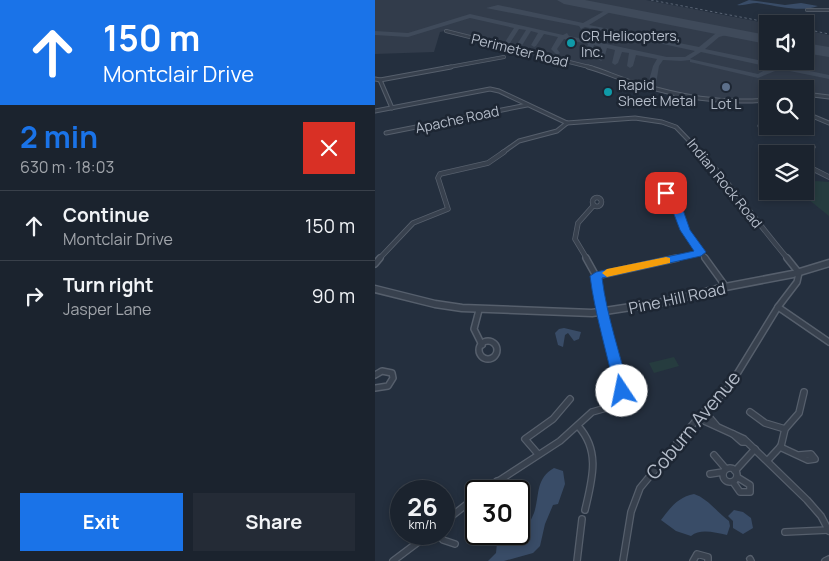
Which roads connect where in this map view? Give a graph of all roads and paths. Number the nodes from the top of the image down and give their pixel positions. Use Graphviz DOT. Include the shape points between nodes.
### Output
graph roads {
  1 [pos="807,10"];
  2 [pos="829,10"];
  3 [pos="447,32"];
  4 [pos="504,57"];
  5 [pos="375,79"];
  6 [pos="379,80"];
  7 [pos="814,95"];
  8 [pos="829,97"];
  9 [pos="759,101"];
  10 [pos="527,105"];
  11 [pos="392,108"];
  12 [pos="375,111"];
  13 [pos="814,117"];
  14 [pos="567,123"];
  15 [pos="829,123"];
  16 [pos="386,133"];
  17 [pos="814,170"];
  18 [pos="829,177"];
  19 [pos="665,198"];
  20 [pos="594,205"];
  21 [pos="701,252"];
  22 [pos="829,263"];
  23 [pos="375,264"];
  24 [pos="799,273"];
  25 [pos="596,276"];
  26 [pos="726,287"];
  27 [pos="375,288"];
  28 [pos="778,307"];
  29 [pos="479,310"];
  30 [pos="601,312"];
  31 [pos="829,342"];
  32 [pos="482,345"];
  33 [pos="375,367"];
  34 [pos="377,373"];
  35 [pos="375,388"];
  36 [pos="804,392"];
  37 [pos="570,399"];
  38 [pos="705,412"];
  39 [pos="750,412"];
  40 [pos="699,418"];
  41 [pos="717,425"];
  42 [pos="578,426"];
  43 [pos="785,429"];
  44 [pos="780,447"];
  45 [pos="755,449"];
  46 [pos="538,454"];
  47 [pos="714,455"];
  48 [pos="799,455"];
  49 [pos="767,460"];
  50 [pos="725,471"];
  51 [pos="710,474"];
  52 [pos="735,477"];
  53 [pos="499,480"];
  54 [pos="465,505"];
  55 [pos="585,510"];
  56 [pos="455,513"];
  57 [pos="582,520"];
  58 [pos="828,528"];
  59 [pos="785,532"];
  60 [pos="414,545"];
  61 [pos="829,559"];
  62 [pos="393,561"];
  63 [pos="577,561"];
  64 [pos="623,561"];
  65 [pos="693,561"];
  66 [pos="708,561"];
  67 [pos="825,561"];
  1 -- 2 [label="street"];
  3 -- 9 [label="street, Perimeter Road" via="604,71 633,83 699,99 733,103"];
  4 -- 6 [label="street"];
  5 -- 6 [label="street"];
  6 -- 11 [label="street"];
  7 -- 8 [label="street"];
  10 -- 11 [label="street, Indian Rock Road" via="499,91 487,89"];
  10 -- 14 [label="street, Indian Rock Road"];
  10 -- 16 [label="street, Apache Road"];
  11 -- 12 [label="street, Indian Rock Road"];
  13 -- 15 [label="street"];
  14 -- 23 [label="street" via="557,131 519,141 491,162 438,176 448,209 413,223"];
  14 -- 24 [label="street, Indian Rock Road" via="635,118 679,129 719,172"];
  17 -- 18 [label="street"];
  19 -- 21 [label="street" via="677,207 685,230"];
  20 -- 25 [label="street" via="577,223 575,236"];
  21 -- 25 [label="street"];
  21 -- 26 [label="street"];
  22 -- 24 [label="street, Pine Hill Road"];
  24 -- 26 [label="street, Pine Hill Road"];
  24 -- 28 [label="street, Coburn Avenue" via="797,282"];
  25 -- 30 [label="street"];
  26 -- 30 [label="street, Pine Hill Road" via="670,301"];
  27 -- 29 [label="street, Pine Hill Road" via="435,304"];
  28 -- 31 [label="street"];
  28 -- 38 [label="street, Coburn Avenue" via="729,387"];
  29 -- 30 [label="street, Pine Hill Road" via="563,314"];
  29 -- 32 [label="street" via="474,329"];
  30 -- 42 [label="street" via="624,403 592,412"];
  33 -- 34 [label="street"];
  34 -- 35 [label="street" via="389,372 393,378 387,386"];
  36 -- 43 [label="street" via="799,412"];
  37 -- 46 [label="street" via="553,419 525,439"];
  38 -- 40 [label="street, Coburn Avenue"];
  38 -- 41 [label="street"];
  39 -- 43 [label="street" via="765,423"];
  40 -- 41 [label="street"];
  40 -- 64 [label="street, Coburn Avenue" via="637,494"];
  41 -- 45 [label="street"];
  42 -- 46 [label="street"];
  42 -- 55 [label="street" via="593,450"];
  43 -- 44 [label="street"];
  44 -- 48 [label="street"];
  44 -- 49 [label="street"];
  45 -- 49 [label="street"];
  45 -- 52 [label="street"];
  46 -- 53 [label="street"];
  47 -- 50 [label="street"];
  49 -- 58 [label="street" via="807,500"];
  50 -- 51 [label="street"];
  50 -- 52 [label="street"];
  50 -- 52 [label="street" via="725,480"];
  54 -- 56 [label="street"];
  57 -- 63 [label="street"];
  58 -- 59 [label="street"];
  60 -- 62 [label="street"];
  61 -- 67 [label="street"];
  65 -- 66 [label="street" via="697,554 703,554"];
}
